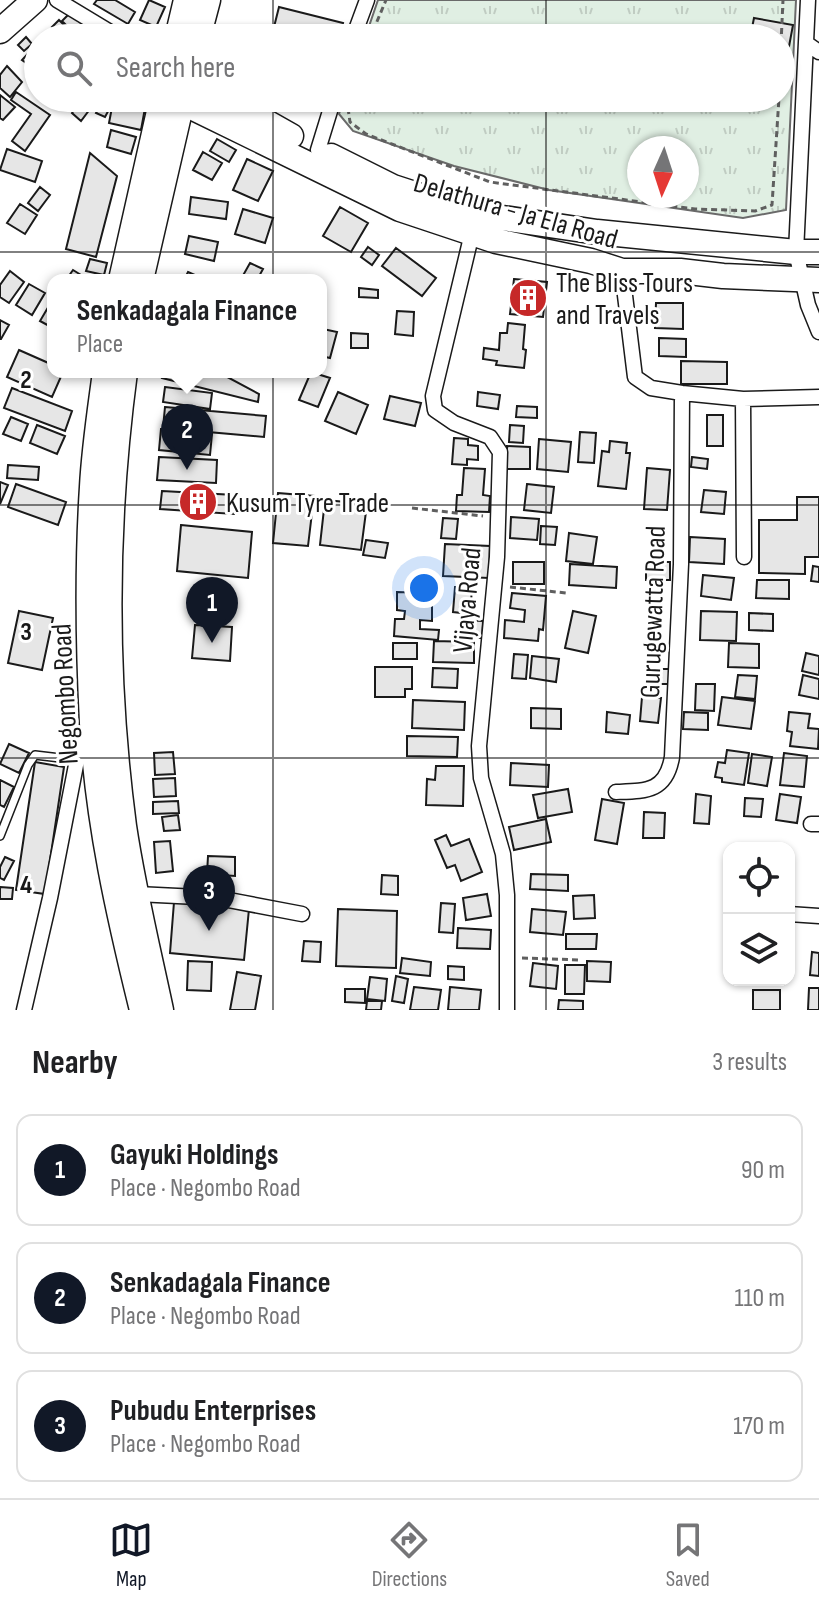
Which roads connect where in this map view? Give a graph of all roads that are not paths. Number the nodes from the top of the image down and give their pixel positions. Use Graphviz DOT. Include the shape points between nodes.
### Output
graph roads {
  1 [pos="57,0"];
  2 [pos="186,0"];
  3 [pos="208,0"];
  4 [pos="367,0"];
  5 [pos="808,0"];
  6 [pos="31,2"];
  7 [pos="97,24"];
  8 [pos="180,24"];
  9 [pos="202,24"];
  10 [pos="358,24"];
  11 [pos="0,31"];
  12 [pos="806,43"];
  13 [pos="819,52"];
  14 [pos="171,112"];
  15 [pos="173,112"];
  16 [pos="202,112"];
  17 [pos="249,112"];
  18 [pos="330,112"];
  19 [pos="318,150"];
  20 [pos="474,224"];
  21 [pos="807,252"];
  22 [pos="622,271"];
  23 [pos="123,274"];
  24 [pos="142,274"];
  25 [pos="812,280"];
  26 [pos="819,332"];
  27 [pos="104,378"];
  28 [pos="124,378"];
  29 [pos="682,393"];
  30 [pos="819,397"];
  31 [pos="743,399"];
  32 [pos="744,557"];
  33 [pos="92,726"];
  34 [pos="77,760"];
  35 [pos="616,792"];
  36 [pos="0,836"];
  37 [pos="137,894"];
  38 [pos="302,914"];
  39 [pos="795,914"];
  40 [pos="819,916"];
  41 [pos="24,1010"];
  42 [pos="142,1010"];
  43 [pos="161,1010"];
  44 [pos="507,1010"];
  1 -- 7 [label="street"];
  2 -- 8 [label="main road"];
  3 -- 9 [label="main road"];
  4 -- 10 [label="street"];
  5 -- 12 [label="street"];
  6 -- 11 [label="main road"];
  12 -- 13 [label="street"];
  12 -- 21 [label="street"];
  14 -- 23 [label="main road"];
  15 -- 24 [label="main road"];
  16 -- 20 [label="main road, Delathura - Ja Ela Road" via="400,209"];
  17 -- 19 [label="main road, Delathura - Ja Ela Road"];
  18 -- 19 [label="street"];
  19 -- 20 [label="main road, Delathura - Ja Ela Road"];
  20 -- 21 [label="main road, Delathura - Ja Ela Road"];
  20 -- 22 [label="main road, Delathura - Ja Ela Road"];
  20 -- 44 [label="street, Vijaya Road" via="433,396 435,410 490,437 500,452 495,585 479,746 481,778 503,854"];
  21 -- 25 [label="street"];
  22 -- 25 [label="main road, Delathura - Ja Ela Road"];
  22 -- 29 [label="street" via="635,377 651,388"];
  25 -- 26 [label="street" via="808,305"];
  27 -- 33 [label="main road, Negombo Road" via="90,537"];
  28 -- 37 [label="main road, Negombo Road" via="109,548 112,685 125,828"];
  29 -- 31 [label="street"];
  29 -- 35 [label="street, Gurugewatta Road" via="672,757 660,784 644,791"];
  30 -- 31 [label="street"];
  31 -- 32 [label="street"];
  33 -- 34 [label="street"];
  33 -- 42 [label="main road, Negombo Road" via="107,843"];
  34 -- 36 [label="lane" via="35,755"];
  34 -- 41 [label="street"];
  37 -- 38 [label="street" via="239,901"];
  37 -- 43 [label="main road, Negombo Road"];
  39 -- 40 [label="street"];
}
